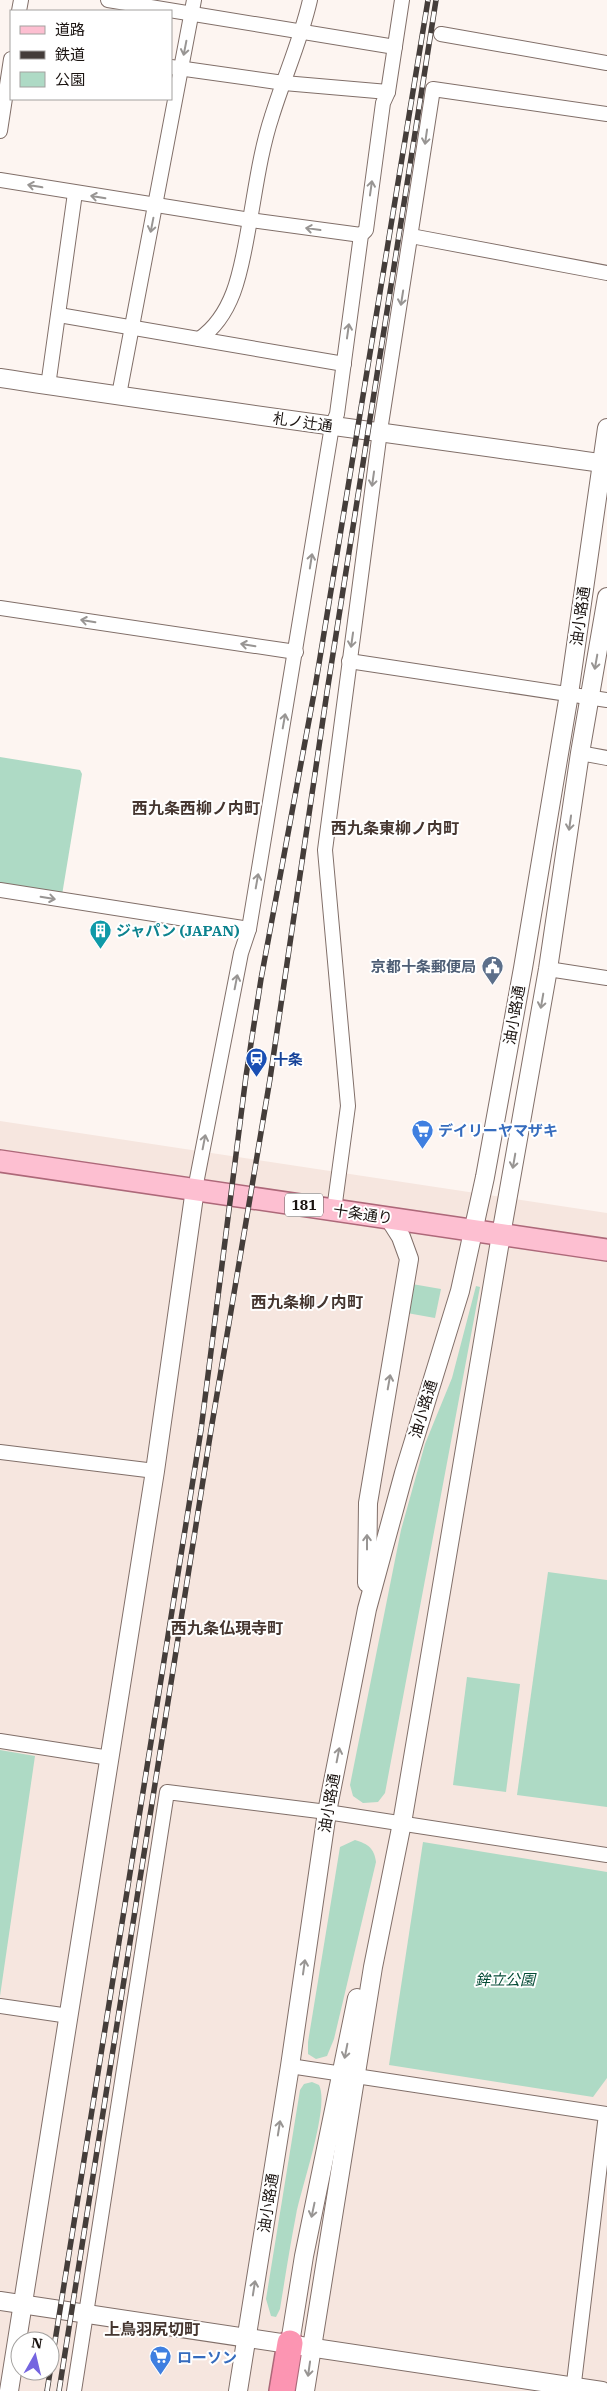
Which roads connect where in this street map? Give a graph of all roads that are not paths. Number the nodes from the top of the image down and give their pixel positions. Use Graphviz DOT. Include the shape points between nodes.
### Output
graph roads {
  1 [pos="108,0"];
  2 [pos="310,0"];
  3 [pos="402,0"];
  4 [pos="193,7"];
  5 [pos="303,32"];
  6 [pos="441,34"];
  7 [pos="394,47"];
  8 [pos="607,63"];
  9 [pos="10,66"];
  10 [pos="176,67"];
  11 [pos="284,83"];
  12 [pos="388,92"];
  13 [pos="172,93"];
  14 [pos="171,100"];
  15 [pos="607,114"];
  16 [pos="0,131"];
  17 [pos="0,180"];
  18 [pos="76,193"];
  19 [pos="155,206"];
  20 [pos="250,220"];
  21 [pos="361,235"];
  22 [pos="412,236"];
  23 [pos="607,273"];
  24 [pos="59,315"];
  25 [pos="132,328"];
  26 [pos="199,339"];
  27 [pos="344,364"];
  28 [pos="0,378"];
  29 [pos="48,386"];
  30 [pos="119,395"];
  31 [pos="332,426"];
  32 [pos="607,428"];
  33 [pos="380,431"];
  34 [pos="604,463"];
  35 [pos="607,597"];
  36 [pos="0,608"];
  37 [pos="296,652"];
  38 [pos="349,661"];
  39 [pos="569,694"];
  40 [pos="598,698"];
  41 [pos="580,753"];
  42 [pos="607,758"];
  43 [pos="0,890"];
  44 [pos="249,929"];
  45 [pos="548,969"];
  46 [pos="607,978"];
  47 [pos="0,1161"];
  48 [pos="195,1190"];
  49 [pos="334,1210"];
  50 [pos="389,1218"];
  51 [pos="473,1230"];
  52 [pos="501,1235"];
  53 [pos="607,1250"];
  54 [pos="0,1452"];
  55 [pos="155,1471"];
  56 [pos="367,1608"];
  57 [pos="0,1741"];
  58 [pos="110,1758"];
  59 [pos="327,1812"];
  60 [pos="402,1823"];
  61 [pos="607,1855"];
  62 [pos="0,2006"];
  63 [pos="69,2016"];
  64 [pos="290,2066"];
  65 [pos="349,2075"];
  66 [pos="0,2301"];
  67 [pos="23,2305"];
  68 [pos="86,2314"];
  69 [pos="246,2336"];
  70 [pos="301,2345"];
  71 [pos="573,2389"];
  72 [pos="9,2391"];
  73 [pos="74,2391"];
  74 [pos="238,2391"];
  75 [pos="282,2391"];
  76 [pos="305,2391"];
  77 [pos="602,2391"];
  1 -- 4 [label="street"];
  2 -- 5 [label="street"];
  3 -- 7 [label="street"];
  4 -- 5 [label="street"];
  4 -- 10 [label="street, one-way"];
  5 -- 7 [label="street"];
  5 -- 11 [label="street"];
  6 -- 8 [label="street"];
  7 -- 12 [label="street"];
  9 -- 16 [label="street"];
  10 -- 11 [label="street"];
  10 -- 13 [label="street"];
  11 -- 12 [label="street"];
  11 -- 20 [label="street" via="271,117"];
  21 -- 12 [label="street, one-way" via="366,230 383,103"];
  14 -- 19 [label="street"];
  15 -- 22 [label="street, one-way" via="433,89"];
  18 -- 17 [label="street, one-way"];
  19 -- 18 [label="street, one-way"];
  18 -- 24 [label="street"];
  19 -- 20 [label="street"];
  19 -- 25 [label="street, one-way"];
  21 -- 20 [label="street, one-way"];
  20 -- 26 [label="street" via="241,272 231,297 211,331"];
  27 -- 21 [label="street, one-way"];
  22 -- 23 [label="street"];
  22 -- 33 [label="street, one-way"];
  24 -- 25 [label="street"];
  24 -- 29 [label="street"];
  25 -- 26 [label="street"];
  25 -- 30 [label="street"];
  26 -- 27 [label="street"];
  27 -- 31 [label="street" via="337,414"];
  28 -- 29 [label="street, 札ノ辻通"];
  29 -- 30 [label="street, 札ノ辻通"];
  30 -- 31 [label="street, 札ノ辻通"];
  31 -- 33 [label="street, 札ノ辻通"];
  37 -- 31 [label="street, one-way"];
  32 -- 34 [label="street, 油小路通"];
  33 -- 34 [label="street, 札ノ辻通"];
  33 -- 38 [label="street, one-way"];
  34 -- 39 [label="street, 油小路通"];
  35 -- 40 [label="street, 油小路通, one-way"];
  37 -- 36 [label="street, one-way"];
  44 -- 37 [label="street, one-way"];
  38 -- 39 [label="street"];
  38 -- 49 [label="street" via="325,850 348,1106"];
  39 -- 40 [label="street"];
  39 -- 51 [label="street, 油小路通" via="523,968"];
  40 -- 41 [label="street, 油小路通"];
  41 -- 42 [label="street"];
  41 -- 45 [label="street, 油小路通, one-way"];
  43 -- 44 [label="street, one-way"];
  48 -- 44 [label="street, one-way" via="241,953"];
  45 -- 46 [label="street"];
  45 -- 52 [label="street, 油小路通, one-way"];
  47 -- 48 [label="main road, 十条通り / 181"];
  48 -- 49 [label="main road, 十条通り / 181"];
  48 -- 55 [label="street"];
  49 -- 50 [label="main road, 十条通り / 181"];
  50 -- 51 [label="main road, 十条通り / 181"];
  56 -- 50 [label="street, one-way" via="368,1503 408,1259 401,1237"];
  51 -- 52 [label="main road, 十条通り / 181"];
  51 -- 56 [label="street, 油小路通" via="460,1291 406,1464"];
  52 -- 53 [label="main road, 十条通り / 181"];
  52 -- 60 [label="street, 油小路通"];
  54 -- 55 [label="street"];
  55 -- 58 [label="street"];
  59 -- 56 [label="street, 油小路通, one-way"];
  57 -- 58 [label="street"];
  58 -- 63 [label="street"];
  59 -- 60 [label="street"];
  64 -- 59 [label="street, 油小路通, one-way"];
  59 -- 68 [label="street" via="167,1792"];
  60 -- 61 [label="street"];
  60 -- 65 [label="street, 油小路通, one-way"];
  62 -- 63 [label="street"];
  63 -- 67 [label="street"];
  64 -- 65 [label="street"];
  69 -- 64 [label="street, 油小路通, one-way"];
  65 -- 70 [label="street, 油小路通, one-way" via="304,2256"];
  65 -- 71 [label="street" via="606,2114"];
  66 -- 67 [label="street"];
  67 -- 68 [label="street"];
  67 -- 72 [label="street"];
  68 -- 69 [label="street"];
  68 -- 73 [label="street"];
  69 -- 70 [label="street"];
  69 -- 74 [label="street, 油小路通"];
  70 -- 71 [label="street"];
  70 -- 75 [label="highway"];
  70 -- 76 [label="street, one-way"];
  71 -- 77 [label="street"];
}
